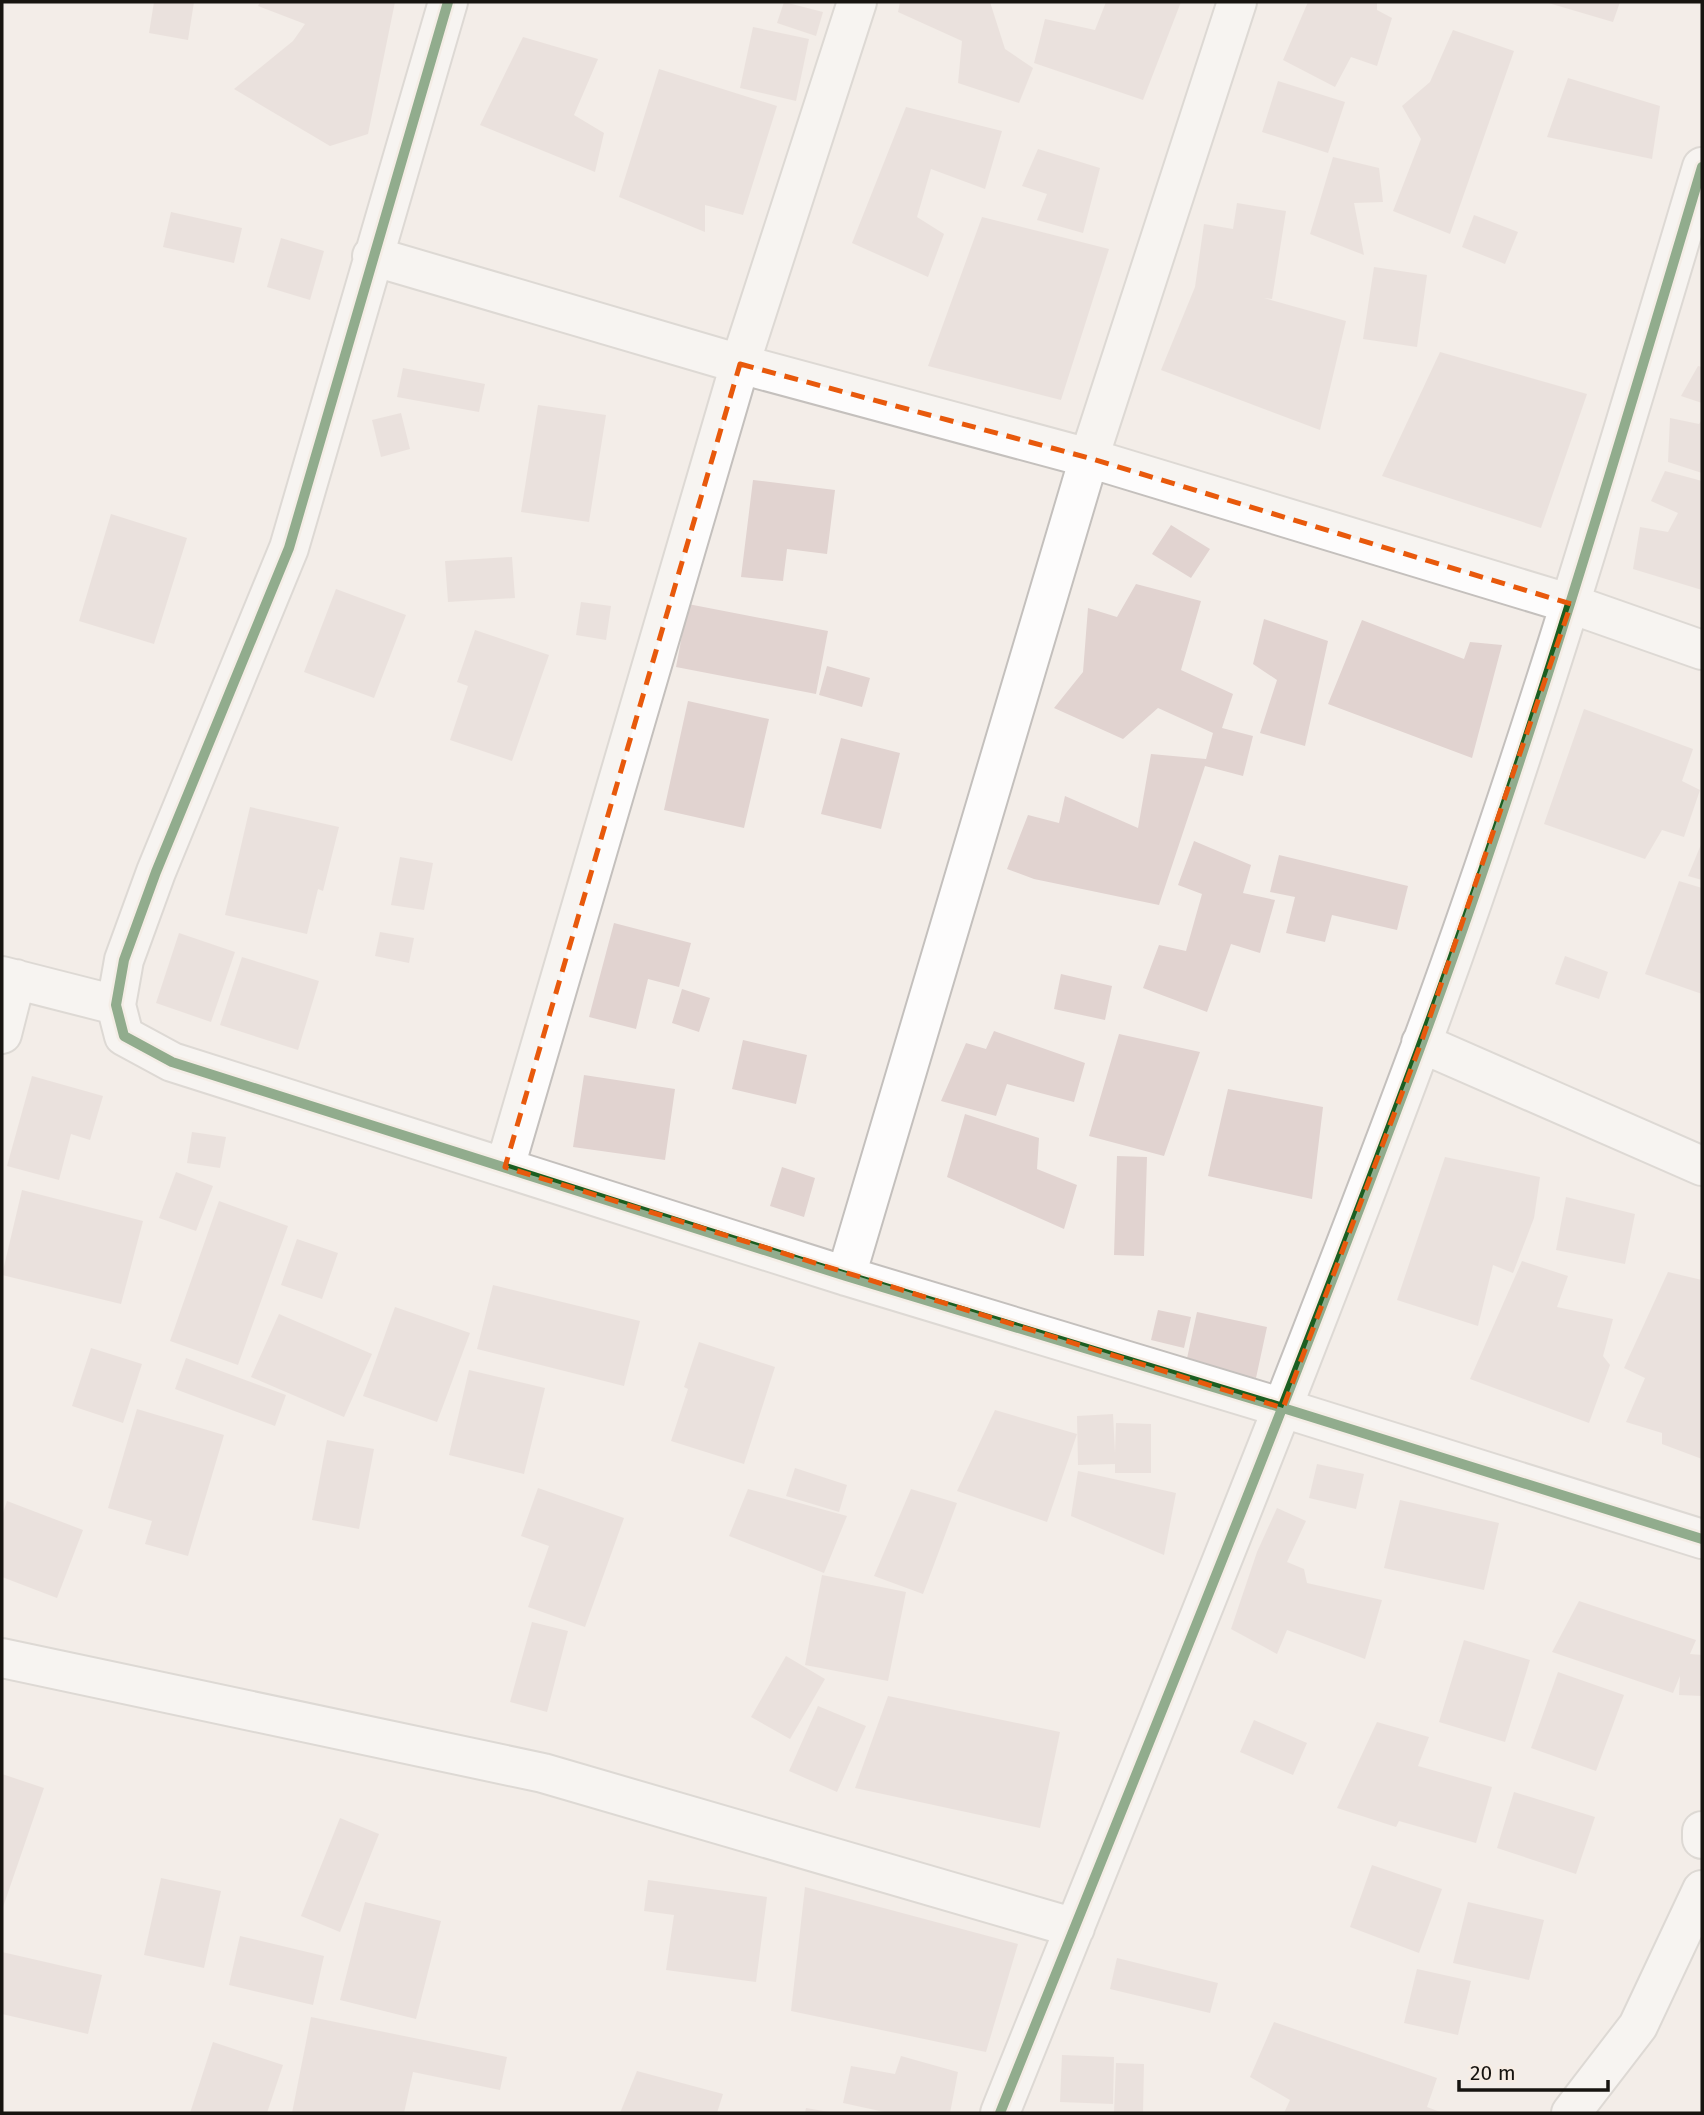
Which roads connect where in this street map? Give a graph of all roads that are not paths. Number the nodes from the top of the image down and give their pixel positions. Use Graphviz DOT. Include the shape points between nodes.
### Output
graph roads {
  1 [pos="448,2"];
  2 [pos="857,2"];
  3 [pos="1237,2"];
  4 [pos="1702,167"];
  5 [pos="372,256"];
  6 [pos="740,364"];
  7 [pos="1089,458"];
  8 [pos="1571,604"];
  9 [pos="1702,650"];
  10 [pos="9,978"];
  11 [pos="116,1005"];
  12 [pos="2,1034"];
  13 [pos="1422,1043"];
  14 [pos="1702,1166"];
  15 [pos="505,1167"];
  16 [pos="846,1276"];
  17 [pos="1283,1408"];
  18 [pos="1702,1539"];
  19 [pos="2,1658"];
  20 [pos="1702,1831"];
  21 [pos="1702,1839"];
  22 [pos="1702,1890"];
  23 [pos="1074,1928"];
  24 [pos="1000,2113"];
  25 [pos="1571,2113"];
  1 -- 5 [label="street"];
  2 -- 6 [label="street"];
  3 -- 7 [label="street"];
  4 -- 8 [label="street"];
  5 -- 6 [label="street"];
  5 -- 11 [label="street" via="289,548 156,872 124,960"];
  6 -- 7 [label="street"];
  6 -- 15 [label="street"];
  7 -- 8 [label="street"];
  7 -- 16 [label="street"];
  8 -- 9 [label="street"];
  8 -- 13 [label="street"];
  10 -- 11 [label="street"];
  10 -- 12 [label="street"];
  11 -- 15 [label="street" via="124,1036 172,1062"];
  13 -- 14 [label="street"];
  13 -- 17 [label="street"];
  15 -- 16 [label="street"];
  16 -- 17 [label="street"];
  17 -- 18 [label="street"];
  17 -- 23 [label="street"];
  19 -- 23 [label="street" via="543,1773"];
  20 -- 21 [label="street"];
  22 -- 25 [label="street" via="1638,2026"];
  23 -- 24 [label="street"];
}
